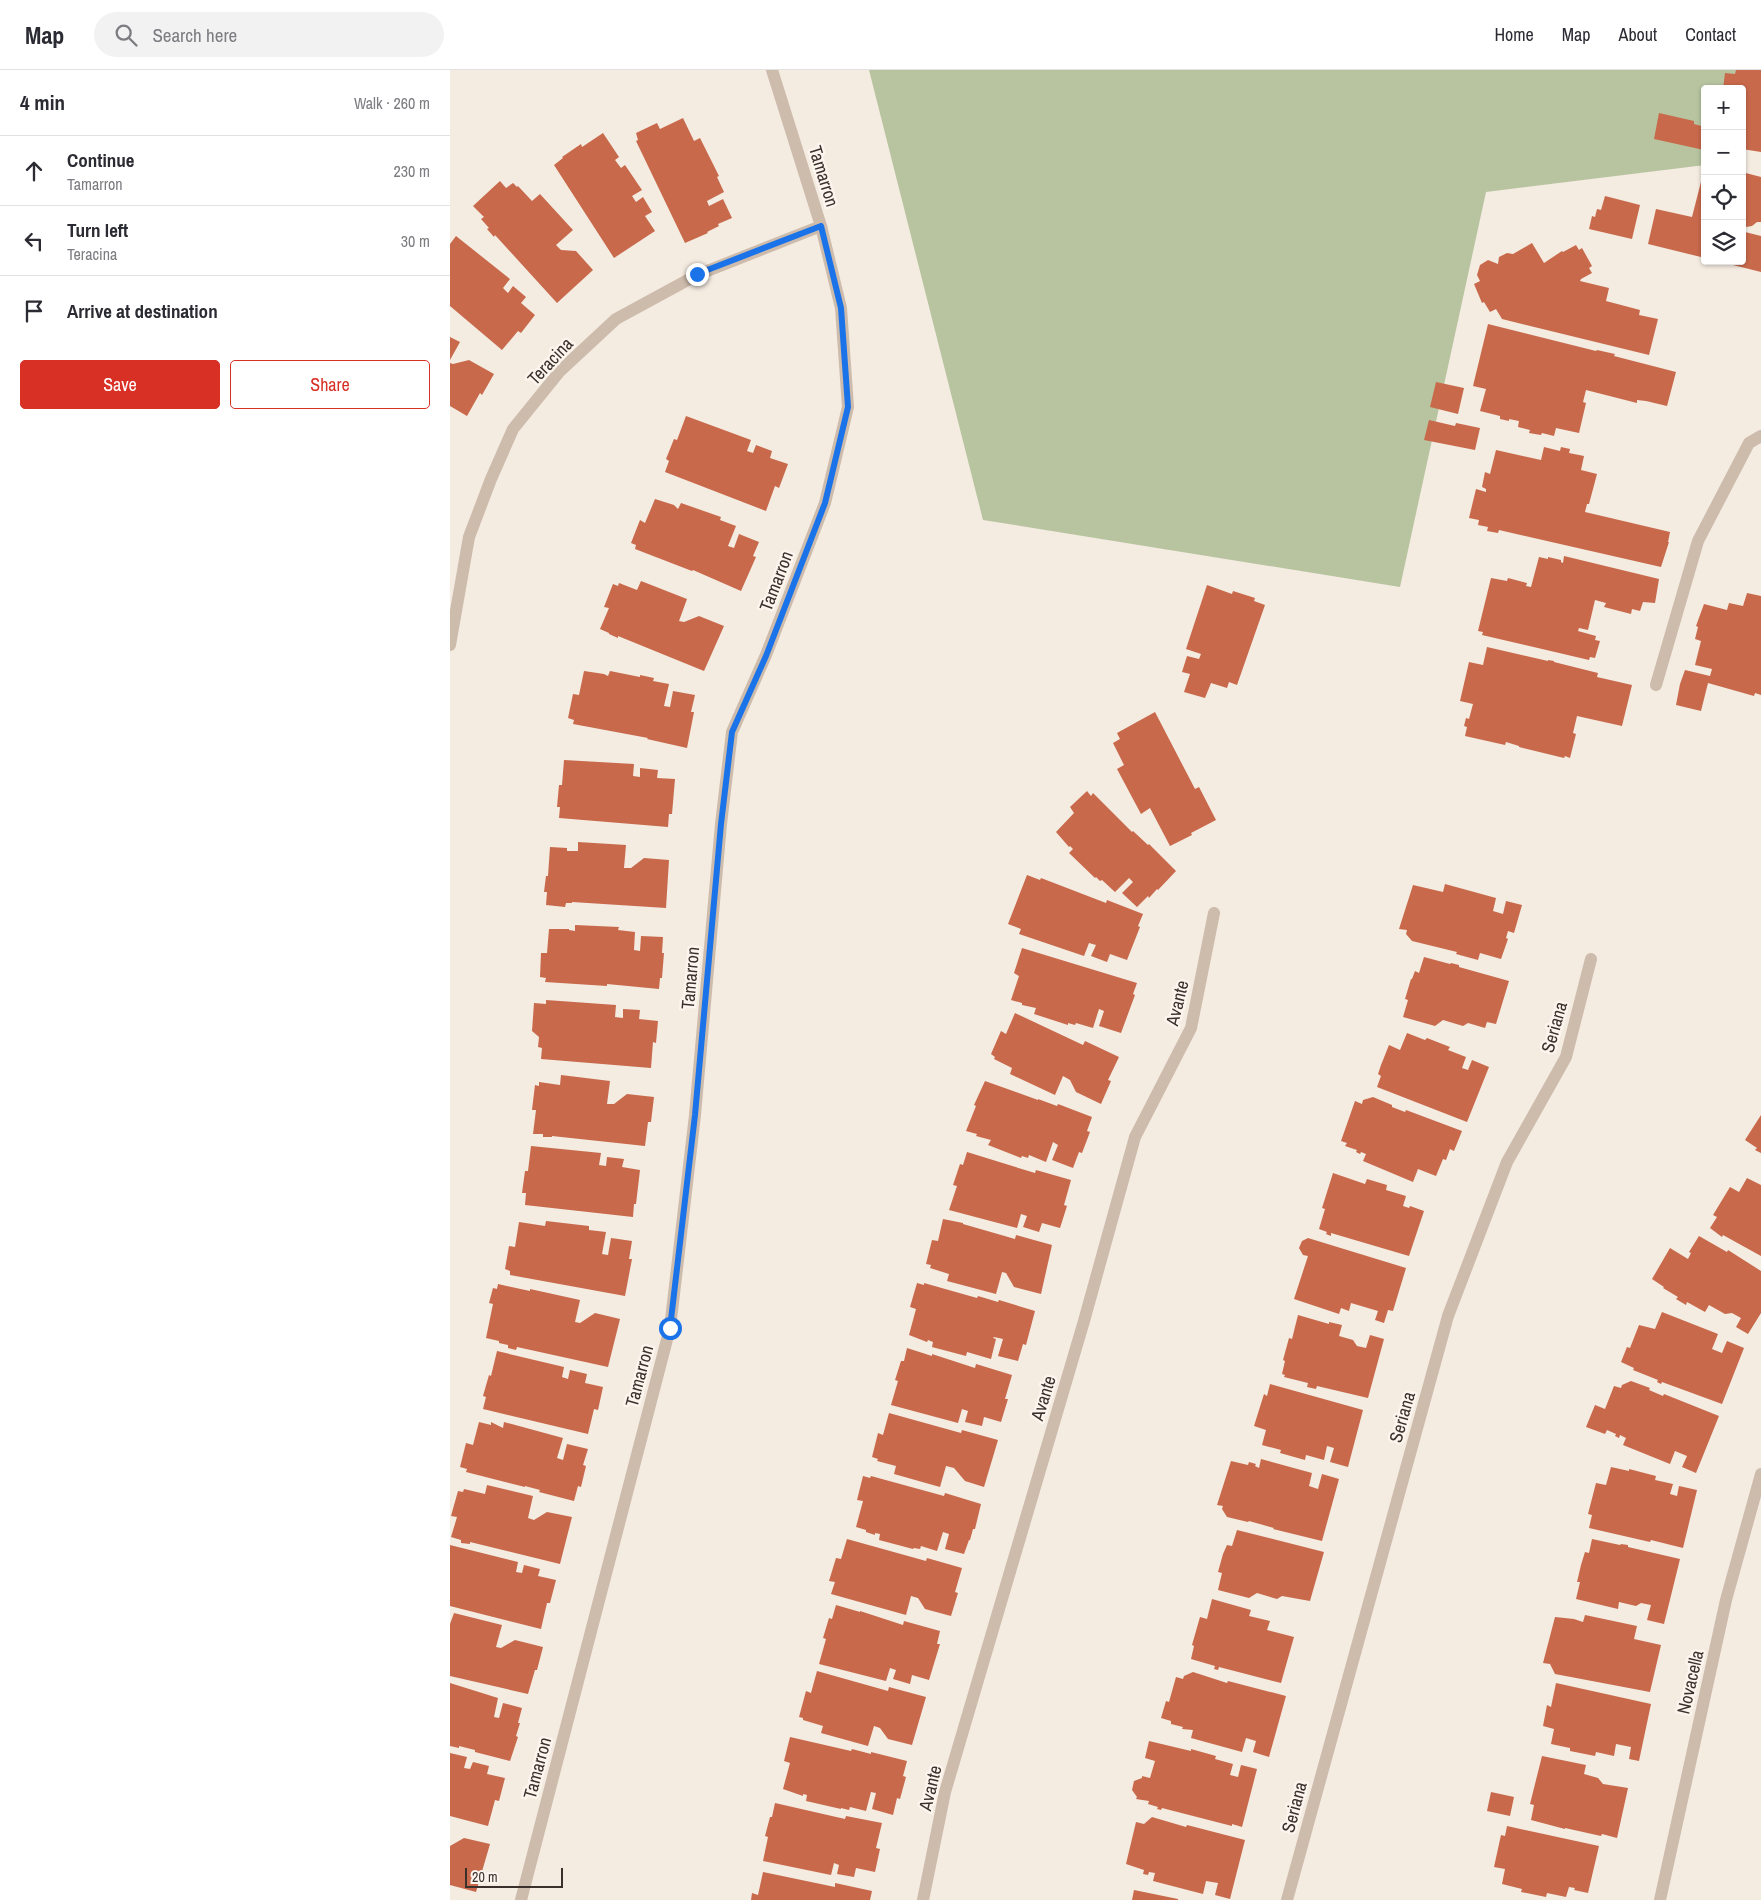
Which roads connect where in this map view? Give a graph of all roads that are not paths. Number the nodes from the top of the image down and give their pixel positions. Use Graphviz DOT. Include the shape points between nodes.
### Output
graph roads {
  1 [pos="772,70"];
  2 [pos="821,226"];
  3 [pos="1761,436"];
  4 [pos="450,645"];
  5 [pos="1656,685"];
  6 [pos="1214,913"];
  7 [pos="1591,959"];
  8 [pos="1761,1474"];
  9 [pos="521,1900"];
  10 [pos="923,1900"];
  11 [pos="1286,1900"];
  12 [pos="1660,1900"];
  1 -- 2 [label="street, Tamarron"];
  2 -- 4 [label="street, Teracina" via="697,274 616,319 560,371 513,429 491,479 469,538"];
  2 -- 9 [label="street, Tamarron" via="841,308 848,407 825,503 766,656 732,732 695,1115 670,1328"];
  3 -- 5 [label="street" via="1749,443 1698,541"];
  6 -- 10 [label="street, Avante" via="1191,1028 1135,1137 1084,1322 945,1792"];
  7 -- 11 [label="street, Seriana" via="1566,1057 1507,1162 1448,1316"];
  8 -- 12 [label="street, Novacella" via="1726,1600"];
}
